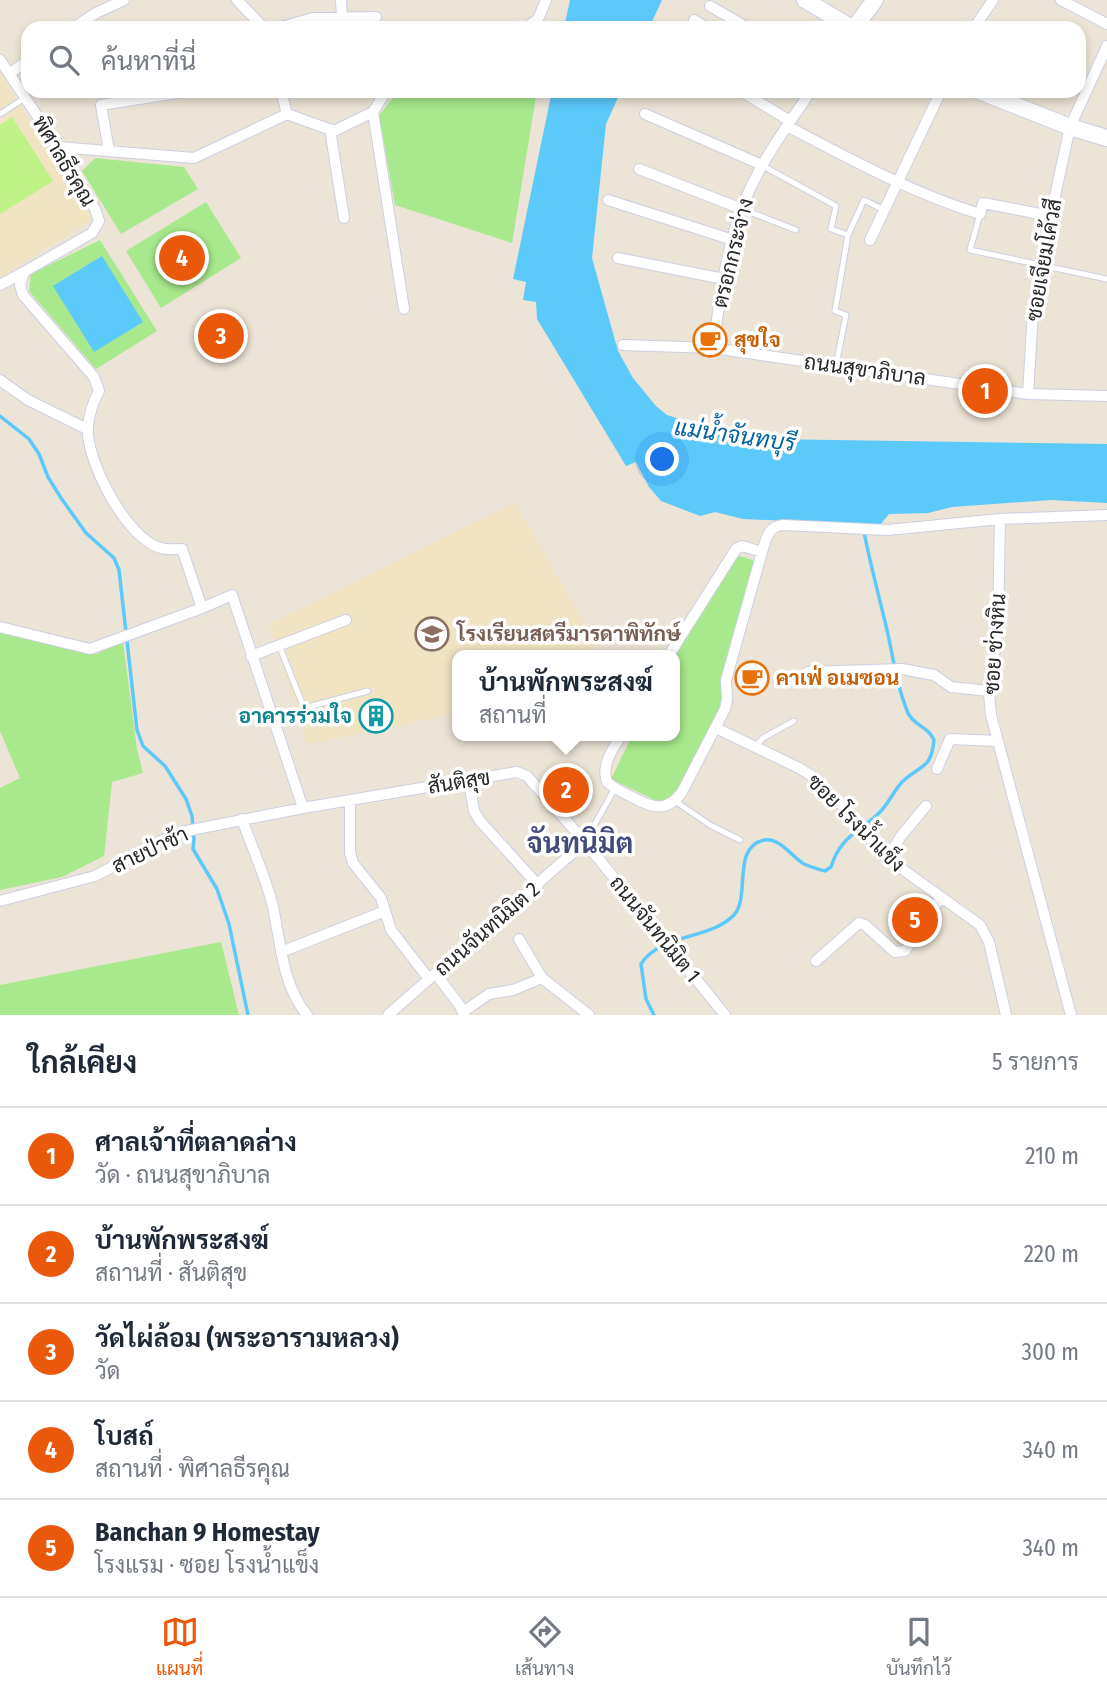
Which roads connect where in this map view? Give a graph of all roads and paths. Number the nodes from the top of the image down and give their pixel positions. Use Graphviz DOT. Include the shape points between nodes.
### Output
graph roads {
  1 [pos="124,0"];
  2 [pos="237,0"];
  3 [pos="341,0"];
  4 [pos="547,0"];
  5 [pos="805,0"];
  6 [pos="875,0"];
  7 [pos="993,0"];
  8 [pos="1061,0"];
  9 [pos="710,6"];
  10 [pos="342,17"];
  11 [pos="376,17"];
  12 [pos="84,21"];
  13 [pos="257,21"];
  14 [pos="302,21"];
  15 [pos="535,21"];
  16 [pos="736,21"];
  17 [pos="841,21"];
  18 [pos="858,21"];
  19 [pos="979,21"];
  20 [pos="1107,24"];
  21 [pos="1107,46"];
  22 [pos="0,60"];
  23 [pos="21,65"];
  24 [pos="9,74"];
  25 [pos="21,92"];
  26 [pos="1086,92"];
  27 [pos="25,98"];
  28 [pos="146,98"];
  29 [pos="283,98"];
  30 [pos="382,98"];
  31 [pos="752,98"];
  32 [pos="806,98"];
  33 [pos="938,98"];
  34 [pos="997,98"];
  35 [pos="1083,98"];
  36 [pos="373,112"];
  37 [pos="0,114"];
  38 [pos="287,114"];
  39 [pos="645,114"];
  40 [pos="789,123"];
  41 [pos="1070,127"];
  42 [pos="330,130"];
  43 [pos="1107,138"];
  44 [pos="58,146"];
  45 [pos="109,151"];
  46 [pos="762,165"];
  47 [pos="639,169"];
  48 [pos="897,182"];
  49 [pos="608,200"];
  50 [pos="742,209"];
  51 [pos="884,210"];
  52 [pos="980,214"];
  53 [pos="1051,216"];
  54 [pos="345,218"];
  55 [pos="796,230"];
  56 [pos="848,234"];
  57 [pos="733,240"];
  58 [pos="870,240"];
  59 [pos="618,258"];
  60 [pos="1040,264"];
  61 [pos="24,272"];
  62 [pos="724,279"];
  63 [pos="1107,279"];
  64 [pos="0,285"];
  65 [pos="404,309"];
  66 [pos="623,345"];
  67 [pos="713,348"];
  68 [pos="836,365"];
  69 [pos="0,380"];
  70 [pos="1028,394"];
  71 [pos="1107,396"];
  72 [pos="87,429"];
  73 [pos="1107,515"];
  74 [pos="1000,519"];
  75 [pos="762,552"];
  76 [pos="202,608"];
  77 [pos="346,620"];
  78 [pos="0,627"];
  79 [pos="279,645"];
  80 [pos="672,650"];
  81 [pos="251,656"];
  82 [pos="808,672"];
  83 [pos="368,691"];
  84 [pos="989,691"];
  85 [pos="794,721"];
  86 [pos="716,728"];
  87 [pos="614,741"];
  88 [pos="998,741"];
  89 [pos="755,746"];
  90 [pos="937,769"];
  91 [pos="468,781"];
  92 [pos="615,788"];
  93 [pos="350,800"];
  94 [pos="675,801"];
  95 [pos="926,806"];
  96 [pos="303,808"];
  97 [pos="242,820"];
  98 [pos="740,840"];
  99 [pos="585,842"];
  100 [pos="888,858"];
  101 [pos="538,885"];
  102 [pos="941,897"];
  103 [pos="0,901"];
  104 [pos="385,911"];
  105 [pos="519,939"];
  106 [pos="281,953"];
  107 [pos="816,961"];
  108 [pos="433,976"];
  109 [pos="542,978"];
  110 [pos="463,1013"];
  111 [pos="307,1015"];
  112 [pos="388,1015"];
  113 [pos="589,1015"];
  114 [pos="726,1015"];
  115 [pos="1006,1015"];
  116 [pos="1071,1015"];
  1 -- 12 [label="street"];
  2 -- 13 [label="street"];
  3 -- 10 [label="street"];
  4 -- 15 [label="street"];
  5 -- 17 [label="street"];
  6 -- 18 [label="street"];
  7 -- 19 [label="street"];
  8 -- 20 [label="street"];
  9 -- 16 [label="street"];
  10 -- 11 [label="street"];
  10 -- 14 [label="street"];
  21 -- 26 [label="street, ซอยเจียมโค้วสี"];
  22 -- 24 [label="street, พิศาลธีรคุณ"];
  23 -- 24 [label="street"];
  24 -- 25 [label="street, พิศาลธีรคุณ"];
  27 -- 37 [label="lane"];
  27 -- 44 [label="street, พิศาลธีรคุณ"];
  28 -- 45 [label="street" via="101,105"];
  29 -- 38 [label="street"];
  30 -- 36 [label="street"];
  31 -- 40 [label="street"];
  32 -- 40 [label="street, ตรอกกระจ่าง"];
  33 -- 48 [label="street"];
  34 -- 41 [label="street"];
  35 -- 41 [label="street, ซอยเจียมโค้วสี"];
  36 -- 42 [label="street"];
  36 -- 65 [label="street"];
  38 -- 42 [label="street"];
  38 -- 45 [label="street" via="194,158"];
  39 -- 46 [label="street"];
  40 -- 46 [label="street, ตรอกกระจ่าง"];
  40 -- 48 [label="street"];
  41 -- 43 [label="street"];
  41 -- 53 [label="street, ซอยเจียมโค้วสี"];
  42 -- 54 [label="street"];
  44 -- 45 [label="street"];
  44 -- 61 [label="street, พิศาลธีรคุณ" via="99,222 92,233"];
  46 -- 50 [label="street, ตรอกกระจ่าง"];
  46 -- 56 [label="lane" via="836,205 831,229"];
  47 -- 50 [label="street"];
  48 -- 51 [label="street"];
  48 -- 52 [label="street"];
  49 -- 57 [label="street"];
  50 -- 55 [label="lane"];
  50 -- 57 [label="street, ตรอกกระจ่าง"];
  51 -- 56 [label="lane" via="864,200"];
  51 -- 58 [label="street"];
  52 -- 53 [label="street" via="983,203"];
  52 -- 60 [label="lane" via="970,250"];
  53 -- 60 [label="street, ซอยเจียมโค้วสี"];
  56 -- 68 [label="lane" via="835,311 846,315"];
  57 -- 62 [label="street, ตรอกกระจ่าง"];
  59 -- 62 [label="street"];
  60 -- 63 [label="lane"];
  60 -- 70 [label="street, ซอยเจียมโค้วสี"];
  61 -- 64 [label="street"];
  61 -- 72 [label="street" via="23,295 94,377 99,391"];
  62 -- 67 [label="street, ตรอกกระจ่าง"];
  66 -- 67 [label="street, ถนนสุขาภิบาล"];
  67 -- 68 [label="street, ถนนสุขาภิบาล"];
  68 -- 70 [label="street, ถนนสุขาภิบาล"];
  69 -- 72 [label="street" via="28,400"];
  70 -- 71 [label="street, ถนนสุขาภิบาล"];
  72 -- 76 [label="street" via="113,503 147,541 160,548 182,549"];
  73 -- 74 [label="street"];
  74 -- 75 [label="street" via="888,530 778,525 768,534"];
  74 -- 84 [label="street, ซอย ช่างหิน" via="998,626"];
  75 -- 80 [label="street" via="736,549"];
  75 -- 86 [label="street" via="726,680 727,703"];
  76 -- 78 [label="street" via="90,649"];
  76 -- 81 [label="street" via="232,593"];
  77 -- 79 [label="street"];
  79 -- 81 [label="street"];
  79 -- 83 [label="lane" via="304,708"];
  81 -- 96 [label="street"];
  82 -- 84 [label="street" via="901,668 934,675 951,687"];
  84 -- 88 [label="street, ซอย ช่างหิน"];
  85 -- 89 [label="lane"];
  86 -- 89 [label="street, ซอย โรงน้ำแข็ง"];
  86 -- 94 [label="street"];
  87 -- 92 [label="street" via="604,773"];
  88 -- 90 [label="street" via="950,739"];
  88 -- 116 [label="street, ซอย ช่างหิน"];
  89 -- 100 [label="street, ซอย โรงน้ำแข็ง" via="817,779"];
  91 -- 93 [label="street, สันติสุข"];
  91 -- 99 [label="street, สันติสุข" via="517,772 527,776"];
  91 -- 101 [label="street" via="480,821"];
  92 -- 94 [label="street" via="657,808"];
  92 -- 99 [label="lane"];
  93 -- 96 [label="street, สันติสุข"];
  93 -- 104 [label="street" via="351,858 381,898"];
  94 -- 98 [label="lane"];
  95 -- 100 [label="street"];
  96 -- 97 [label="street, สายป่าช้า"];
  97 -- 103 [label="street, สายป่าช้า" via="176,833 95,876"];
  97 -- 106 [label="street" via="273,907"];
  99 -- 101 [label="street, ถนนจันทนิมิต 2"];
  99 -- 114 [label="street, ถนนจันทนิมิต 1"];
  100 -- 102 [label="street, ซอย โรงน้ำแข็ง"];
  101 -- 108 [label="street, ถนนจันทนิมิต 2"];
  102 -- 107 [label="street" via="905,951 892,950 859,923"];
  102 -- 115 [label="street, ซอย โรงน้ำแข็ง" via="985,932"];
  104 -- 106 [label="street"];
  104 -- 108 [label="street" via="391,930"];
  105 -- 109 [label="street"];
  106 -- 111 [label="street" via="287,978"];
  108 -- 110 [label="street"];
  108 -- 112 [label="street, ถนนจันทนิมิต 2"];
  109 -- 110 [label="street" via="489,994"];
  109 -- 113 [label="street"];
}
